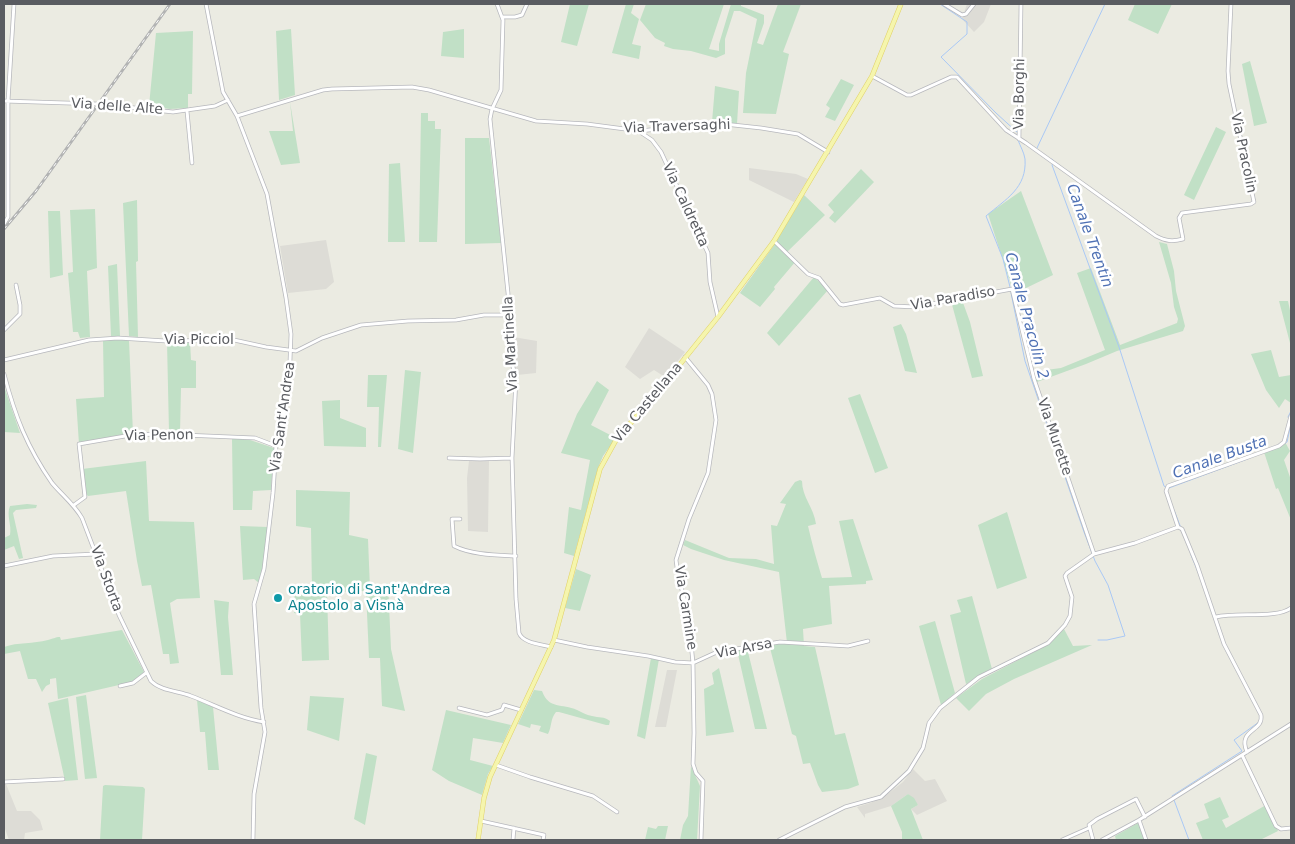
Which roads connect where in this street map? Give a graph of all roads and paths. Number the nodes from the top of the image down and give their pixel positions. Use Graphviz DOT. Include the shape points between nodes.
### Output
graph roads {
  1 [pos="14,4"];
  2 [pos="206,4"];
  3 [pos="497,4"];
  4 [pos="527,4"];
  5 [pos="901,4"];
  6 [pos="944,4"];
  7 [pos="974,4"];
  8 [pos="1021,4"];
  9 [pos="1231,4"];
  10 [pos="502,17"];
  11 [pos="872,76"];
  12 [pos="228,100"];
  13 [pos="4,101"];
  14 [pos="8,101"];
  15 [pos="492,109"];
  16 [pos="187,111"];
  17 [pos="238,116"];
  18 [pos="640,131"];
  19 [pos="1019,139"];
  20 [pos="828,152"];
  21 [pos="192,163"];
  22 [pos="4,224"];
  23 [pos="1183,239"];
  24 [pos="774,241"];
  25 [pos="16,284"];
  26 [pos="1012,289"];
  27 [pos="510,315"];
  28 [pos="718,316"];
  29 [pos="4,330"];
  30 [pos="291,351"];
  31 [pos="685,357"];
  32 [pos="4,360"];
  33 [pos="4,374"];
  34 [pos="1291,416"];
  35 [pos="276,446"];
  36 [pos="449,458"];
  37 [pos="512,458"];
  38 [pos="74,506"];
  39 [pos="460,519"];
  40 [pos="1178,527"];
  41 [pos="96,554"];
  42 [pos="1094,554"];
  43 [pos="516,556"];
  44 [pos="4,566"];
  45 [pos="1291,608"];
  46 [pos="1216,617"];
  47 [pos="554,640"];
  48 [pos="868,641"];
  49 [pos="551,647"];
  50 [pos="693,663"];
  51 [pos="146,673"];
  52 [pos="120,686"];
  53 [pos="460,708"];
  54 [pos="521,710"];
  55 [pos="264,722"];
  56 [pos="1291,724"];
  57 [pos="1247,752"];
  58 [pos="1242,755"];
  59 [pos="496,765"];
  60 [pos="63,779"];
  61 [pos="4,782"];
  62 [pos="617,812"];
  63 [pos="1145,817"];
  64 [pos="1139,820"];
  65 [pos="481,821"];
  66 [pos="514,828"];
  67 [pos="1089,828"];
  68 [pos="1291,828"];
  69 [pos="253,840"];
  70 [pos="478,840"];
  71 [pos="513,840"];
  72 [pos="543,840"];
  73 [pos="701,840"];
  74 [pos="779,840"];
  75 [pos="1062,840"];
  76 [pos="1093,840"];
  77 [pos="1102,840"];
  78 [pos="1146,840"];
  1 -- 14 [label="street"];
  2 -- 12 [label="street, Via Sant'Andrea" via="223,92"];
  3 -- 10 [label="street"];
  4 -- 10 [label="street" via="522,14"];
  5 -- 11 [label="main road, Via Castellana"];
  6 -- 7 [label="street" via="962,15"];
  8 -- 19 [label="street, Via Borghi"];
  9 -- 23 [label="street, Via Pracolin" via="1228,71 1254,202 1182,213 1179,218"];
  10 -- 15 [label="street" via="501,90"];
  11 -- 19 [label="street" via="907,95 957,77 1006,130"];
  11 -- 20 [label="main road, Via Castellana"];
  12 -- 16 [label="street, Via delle Alte"];
  12 -- 17 [label="street, Via Sant'Andrea"];
  13 -- 14 [label="street, Via delle Alte"];
  14 -- 16 [label="street, Via delle Alte"];
  14 -- 22 [label="street" via="8,217"];
  15 -- 17 [label="street" via="412,87 323,90"];
  15 -- 18 [label="street, Via Traversaghi" via="536,121"];
  15 -- 27 [label="street, Via Martinella" via="490,118"];
  16 -- 21 [label="street"];
  17 -- 30 [label="street, Via Sant'Andrea" via="268,194 286,298"];
  18 -- 20 [label="street, Via Traversaghi" via="702,124 761,128 798,134"];
  18 -- 28 [label="street, Via Caldretta" via="661,152 708,253 710,282"];
  19 -- 23 [label="street, Via Borghi" via="1156,236 1165,240"];
  20 -- 24 [label="main road, Via Castellana"];
  24 -- 26 [label="street, Via Paradiso" via="808,274 819,278 843,305 880,298 894,306 915,307"];
  24 -- 28 [label="main road, Via Castellana"];
  25 -- 29 [label="street" via="21,312"];
  26 -- 42 [label="street, Via Murette" via="1034,379"];
  27 -- 30 [label="street" via="361,325"];
  27 -- 37 [label="street, Via Martinella" via="516,379"];
  28 -- 31 [label="main road, Via Castellana"];
  30 -- 32 [label="street, Via Picciol" via="234,340 118,338 90,340"];
  30 -- 35 [label="street, Via Sant'Andrea" via="284,412"];
  31 -- 47 [label="main road, Via Castellana" via="616,440 603,462"];
  31 -- 50 [label="street, Via Carmine" via="708,385 716,420 708,473 676,560 688,613"];
  33 -- 38 [label="street, Via Storta" via="24,437 54,485"];
  34 -- 40 [label="street" via="1280,446 1168,486 1166,492"];
  35 -- 38 [label="street, Via Penon" via="255,438 160,434 79,444 85,497"];
  35 -- 55 [label="street, Via Sant'Andrea" via="274,493 264,569 254,604"];
  36 -- 37 [label="street"];
  37 -- 43 [label="street, Via Martinella"];
  38 -- 41 [label="street, Via Storta"];
  39 -- 43 [label="street" via="452,520 454,546"];
  40 -- 42 [label="street"];
  40 -- 46 [label="street" via="1185,536"];
  41 -- 44 [label="street" via="53,556"];
  41 -- 51 [label="street, Via Storta"];
  42 -- 74 [label="street" via="1065,576 1072,597 1070,616 1065,625 1048,643 979,677 940,708 929,723 923,748 908,771 881,797 845,807"];
  43 -- 49 [label="street, Via Martinella" via="520,636"];
  45 -- 46 [label="street" via="1281,613"];
  46 -- 57 [label="street" via="1224,644 1262,719 1245,739"];
  47 -- 49 [label="main road, Via Castellana"];
  47 -- 50 [label="street"];
  48 -- 50 [label="street, Via Arsa" via="848,646 780,642 717,652"];
  49 -- 54 [label="main road, Via Castellana"];
  50 -- 73 [label="street, Via Carmine" via="692,764 702,781"];
  51 -- 52 [label="street" via="133,683"];
  51 -- 55 [label="street, Via Storta" via="158,687"];
  53 -- 54 [label="street" via="487,715 502,710 504,706"];
  54 -- 59 [label="main road, Via Castellana"];
  55 -- 69 [label="street, Via Sant'Andrea" via="254,794"];
  56 -- 57 [label="street"];
  57 -- 58 [label="street"];
  58 -- 63 [label="street"];
  58 -- 68 [label="street" via="1276,826"];
  59 -- 62 [label="street" via="593,796"];
  59 -- 65 [label="main road, Via Castellana" via="487,786"];
  60 -- 61 [label="street"];
  63 -- 64 [label="street"];
  63 -- 67 [label="street" via="1136,799 1097,819"];
  64 -- 77 [label="street"];
  64 -- 78 [label="street"];
  65 -- 66 [label="street"];
  65 -- 70 [label="main road, Via Castellana"];
  66 -- 71 [label="street"];
  66 -- 72 [label="street" via="544,835"];
  67 -- 75 [label="street"];
  67 -- 76 [label="street"];
}
